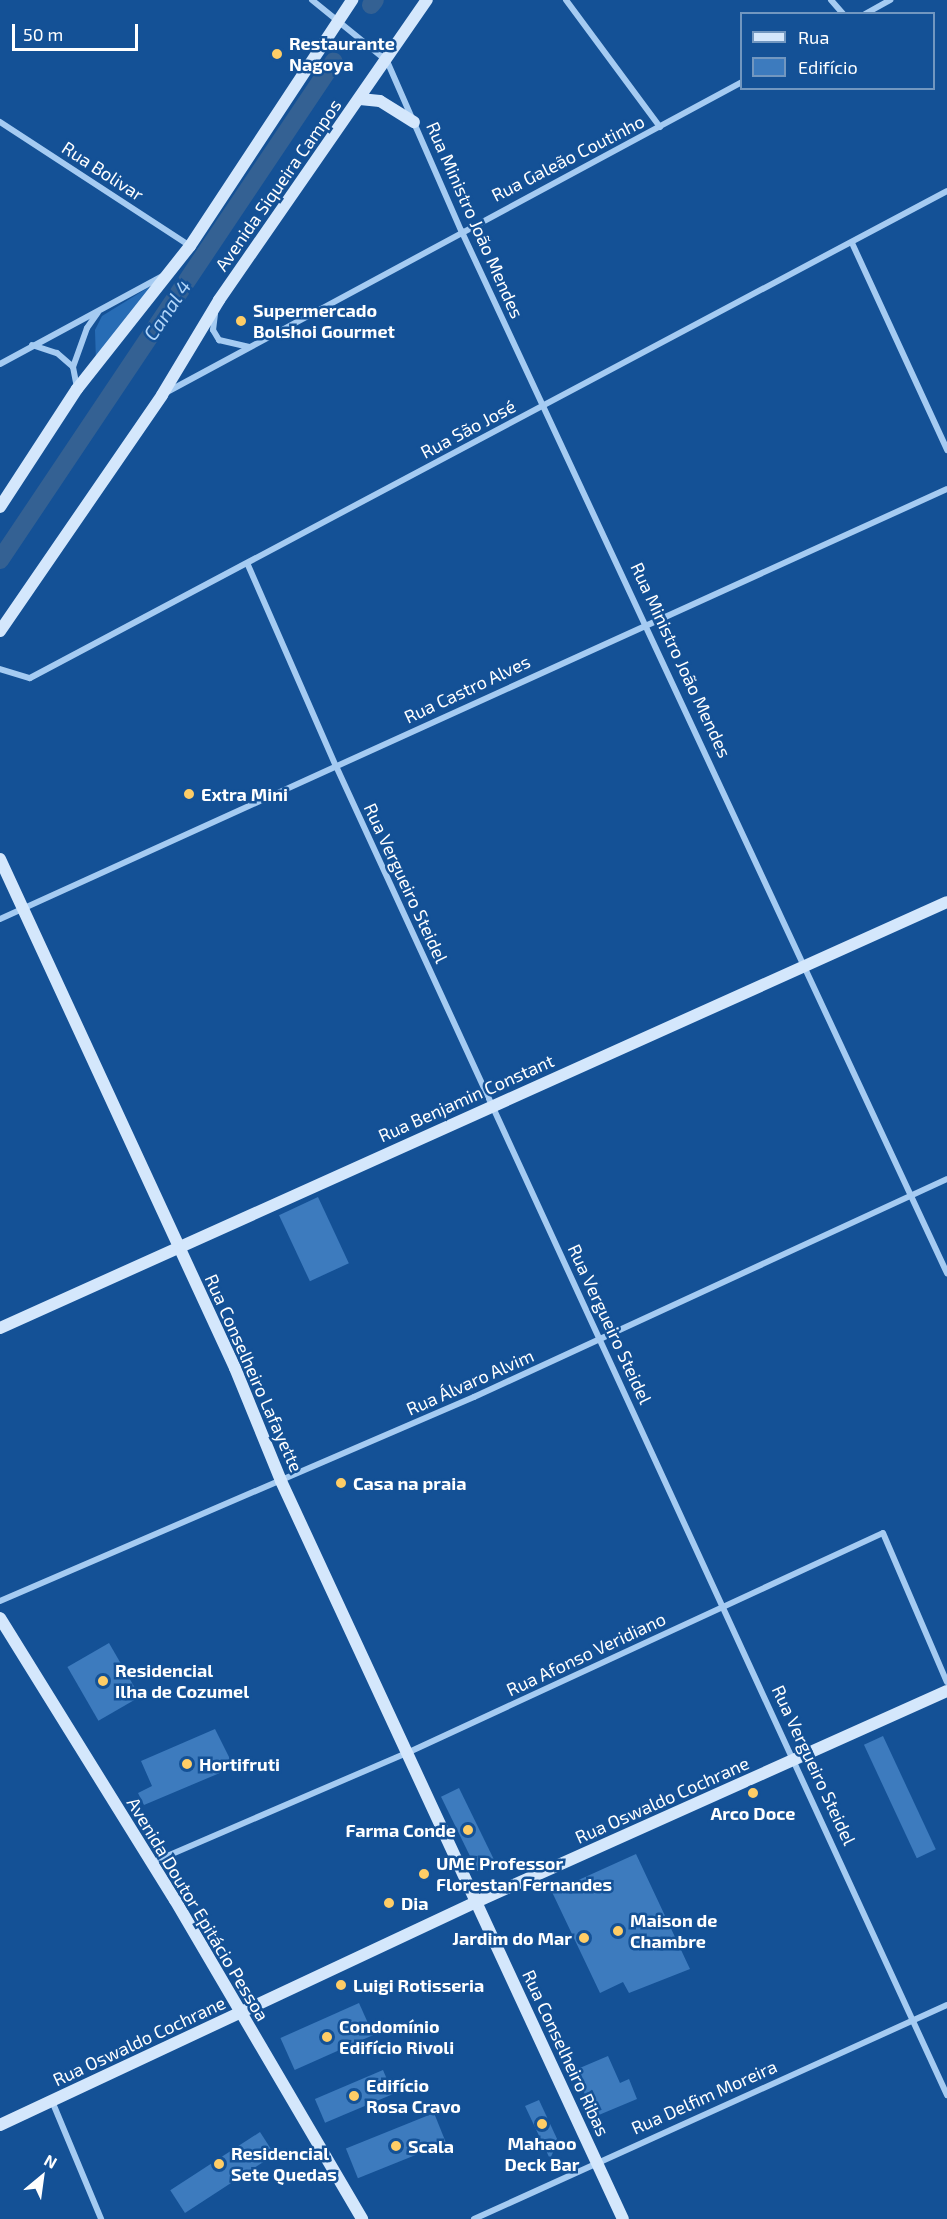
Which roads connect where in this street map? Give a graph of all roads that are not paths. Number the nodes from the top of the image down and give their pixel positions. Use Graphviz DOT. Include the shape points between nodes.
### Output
graph roads {
  1 [pos="312,0"];
  2 [pos="352,0"];
  3 [pos="427,0"];
  4 [pos="566,0"];
  5 [pos="831,0"];
  6 [pos="890,0"];
  7 [pos="841,12"];
  8 [pos="869,12"];
  9 [pos="341,21"];
  10 [pos="387,61"];
  11 [pos="740,83"];
  12 [pos="360,99"];
  13 [pos="0,122"];
  14 [pos="414,122"];
  15 [pos="660,127"];
  16 [pos="947,191"];
  17 [pos="461,230"];
  18 [pos="852,243"];
  19 [pos="190,246"];
  20 [pos="173,270"];
  21 [pos="219,300"];
  22 [pos="100,309"];
  23 [pos="32,345"];
  24 [pos="249,347"];
  25 [pos="0,364"];
  26 [pos="73,367"];
  27 [pos="77,389"];
  28 [pos="162,395"];
  29 [pos="543,405"];
  30 [pos="947,450"];
  31 [pos="947,489"];
  32 [pos="0,507"];
  33 [pos="248,565"];
  34 [pos="647,623"];
  35 [pos="0,631"];
  36 [pos="0,669"];
  37 [pos="336,766"];
  38 [pos="0,859"];
  39 [pos="947,902"];
  40 [pos="23,908"];
  41 [pos="0,919"];
  42 [pos="806,964"];
  43 [pos="491,1106"];
  44 [pos="947,1179"];
  45 [pos="910,1195"];
  46 [pos="179,1247"];
  47 [pos="947,1273"];
  48 [pos="0,1328"];
  49 [pos="602,1339"];
  50 [pos="281,1481"];
  51 [pos="0,1601"];
  52 [pos="724,1606"];
  53 [pos="0,1618"];
  54 [pos="947,1682"];
  55 [pos="947,1690"];
  56 [pos="406,1753"];
  57 [pos="795,1760"];
  58 [pos="151,1863"];
  59 [pos="476,1902"];
  60 [pos="947,2005"];
  61 [pos="240,2015"];
  62 [pos="912,2020"];
  63 [pos="947,2096"];
  64 [pos="52,2101"];
  65 [pos="0,2125"];
  66 [pos="596,2162"];
  67 [pos="101,2219"];
  68 [pos="362,2219"];
  69 [pos="474,2219"];
  70 [pos="623,2219"];
  1 -- 9 [label="street, Rua Ministro João Mendes"];
  2 -- 9 [label="main road, Avenida Siqueira Campos"];
  3 -- 10 [label="main road, Avenida Siqueira Campos"];
  4 -- 15 [label="street"];
  5 -- 7 [label="street"];
  6 -- 8 [label="street"];
  9 -- 10 [label="street, Rua Ministro João Mendes"];
  9 -- 19 [label="main road, Avenida Siqueira Campos"];
  10 -- 12 [label="main road, Avenida Siqueira Campos"];
  10 -- 14 [label="street, Rua Ministro João Mendes"];
  11 -- 15 [label="street, Rua Galeão Coutinho"];
  12 -- 14 [label="main road" via="380,101"];
  12 -- 21 [label="main road, Avenida Siqueira Campos"];
  13 -- 19 [label="street, Rua Bolivar"];
  14 -- 17 [label="street, Rua Ministro João Mendes"];
  15 -- 17 [label="street, Rua Galeão Coutinho"];
  16 -- 18 [label="street, Rua São José"];
  17 -- 24 [label="street, Rua Galeão Coutinho"];
  17 -- 29 [label="street, Rua Ministro João Mendes"];
  18 -- 29 [label="street, Rua São José"];
  18 -- 30 [label="street"];
  19 -- 20 [label="main road, Avenida Siqueira Campos"];
  20 -- 22 [label="street"];
  20 -- 27 [label="main road, Avenida Siqueira Campos"];
  21 -- 24 [label="street" via="213,330 219,340"];
  21 -- 28 [label="main road, Avenida Siqueira Campos"];
  22 -- 23 [label="street"];
  22 -- 26 [label="street" via="87,328"];
  23 -- 25 [label="street"];
  23 -- 26 [label="street" via="57,353"];
  24 -- 28 [label="street, Rua Galeão Coutinho"];
  26 -- 27 [label="street"];
  27 -- 32 [label="main road, Avenida Siqueira Campos"];
  28 -- 35 [label="main road, Avenida Siqueira Campos"];
  29 -- 33 [label="street, Rua São José"];
  29 -- 34 [label="street, Rua Ministro João Mendes"];
  31 -- 34 [label="street, Rua Castro Alves"];
  33 -- 36 [label="street, Rua São José" via="30,678"];
  33 -- 37 [label="street, Rua Vergueiro Steidel"];
  34 -- 37 [label="street, Rua Castro Alves"];
  34 -- 42 [label="street, Rua Ministro João Mendes"];
  37 -- 40 [label="street, Rua Castro Alves"];
  37 -- 43 [label="street, Rua Vergueiro Steidel"];
  38 -- 40 [label="main road, Rua Conselheiro Lafayette"];
  39 -- 42 [label="main road, Rua Benjamin Constant"];
  40 -- 41 [label="street, Rua Castro Alves"];
  40 -- 46 [label="main road, Rua Conselheiro Lafayette"];
  42 -- 43 [label="main road, Rua Benjamin Constant"];
  42 -- 45 [label="street, Rua Ministro João Mendes"];
  43 -- 46 [label="main road, Rua Benjamin Constant"];
  43 -- 49 [label="street, Rua Vergueiro Steidel"];
  44 -- 45 [label="street, Rua Álvaro Alvim"];
  45 -- 47 [label="street, Rua Ministro João Mendes"];
  45 -- 49 [label="street, Rua Álvaro Alvim"];
  46 -- 48 [label="main road, Rua Benjamin Constant"];
  46 -- 50 [label="main road, Rua Conselheiro Lafayette" via="236,1368"];
  49 -- 50 [label="street, Rua Álvaro Alvim"];
  49 -- 52 [label="street, Rua Vergueiro Steidel"];
  50 -- 51 [label="street, Rua Álvaro Alvim"];
  50 -- 56 [label="main road, Rua Conselheiro Lafayette"];
  52 -- 54 [label="street, Rua Afonso Veridiano" via="883,1533"];
  52 -- 56 [label="street, Rua Afonso Veridiano"];
  52 -- 57 [label="street, Rua Vergueiro Steidel"];
  53 -- 58 [label="main road, Avenida Doutor Epitácio Pessoa"];
  55 -- 57 [label="main road, Rua Oswaldo Cochrane"];
  56 -- 58 [label="street, Rua Afonso Veridiano"];
  56 -- 59 [label="main road, Rua Conselheiro Lafayette"];
  57 -- 59 [label="main road, Rua Oswaldo Cochrane"];
  57 -- 62 [label="street, Rua Vergueiro Steidel"];
  58 -- 61 [label="main road, Avenida Doutor Epitácio Pessoa"];
  59 -- 61 [label="main road, Rua Oswaldo Cochrane"];
  59 -- 66 [label="main road, Rua Conselheiro Ribas"];
  60 -- 62 [label="street, Rua Delfim Moreira"];
  61 -- 64 [label="main road, Rua Oswaldo Cochrane"];
  61 -- 68 [label="main road, Avenida Doutor Epitácio Pessoa"];
  62 -- 63 [label="street, Rua Vergueiro Steidel"];
  62 -- 66 [label="street, Rua Delfim Moreira"];
  64 -- 65 [label="main road, Rua Oswaldo Cochrane"];
  64 -- 67 [label="street"];
  66 -- 69 [label="street, Rua Delfim Moreira"];
  66 -- 70 [label="main road, Rua Conselheiro Ribas"];
}
